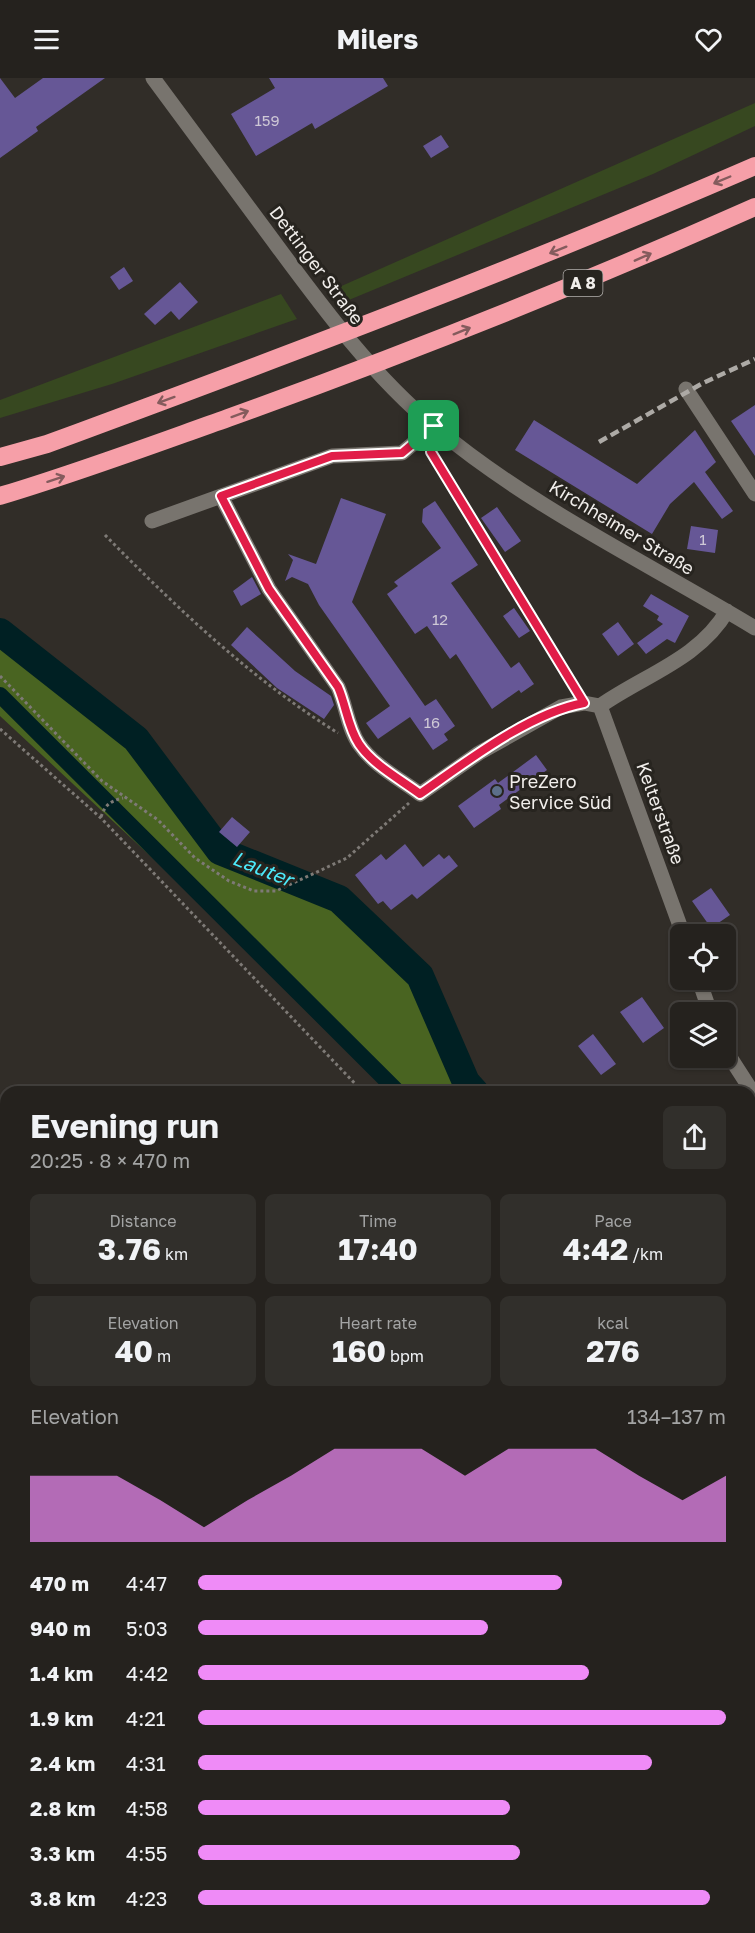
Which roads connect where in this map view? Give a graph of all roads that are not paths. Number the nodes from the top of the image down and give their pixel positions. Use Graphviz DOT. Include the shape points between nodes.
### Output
graph roads {
  1 [pos="153,78"];
  2 [pos="755,166"];
  3 [pos="755,207"];
  4 [pos="686,389"];
  5 [pos="434,426"];
  6 [pos="471,455"];
  7 [pos="0,457"];
  8 [pos="755,494"];
  9 [pos="0,496"];
  10 [pos="221,496"];
  11 [pos="152,521"];
  12 [pos="727,611"];
  13 [pos="755,628"];
  14 [pos="600,706"];
  15 [pos="679,924"];
  16 [pos="736,1067"];
  17 [pos="749,1086"];
  1 -- 5 [label="street, Dettinger Straße" via="334,320 394,388"];
  2 -- 7 [label="highway, A 8, one-way" via="396,314 58,440"];
  9 -- 3 [label="highway, A 8, one-way" via="408,353 608,273"];
  4 -- 8 [label="street"];
  5 -- 6 [label="street, Dettinger Straße"];
  5 -- 10 [label="street" via="402,453 332,456"];
  6 -- 12 [label="street, Kirchheimer Straße" via="625,553"];
  10 -- 11 [label="street"];
  10 -- 14 [label="street" via="269,589 338,687 358,743 420,794 479,753 561,707 584,703"];
  12 -- 13 [label="street, Kirchheimer Straße"];
  12 -- 14 [label="street" via="717,627 691,652"];
  14 -- 15 [label="street, Kelterstraße"];
  16 -- 17 [label="street"];
}
